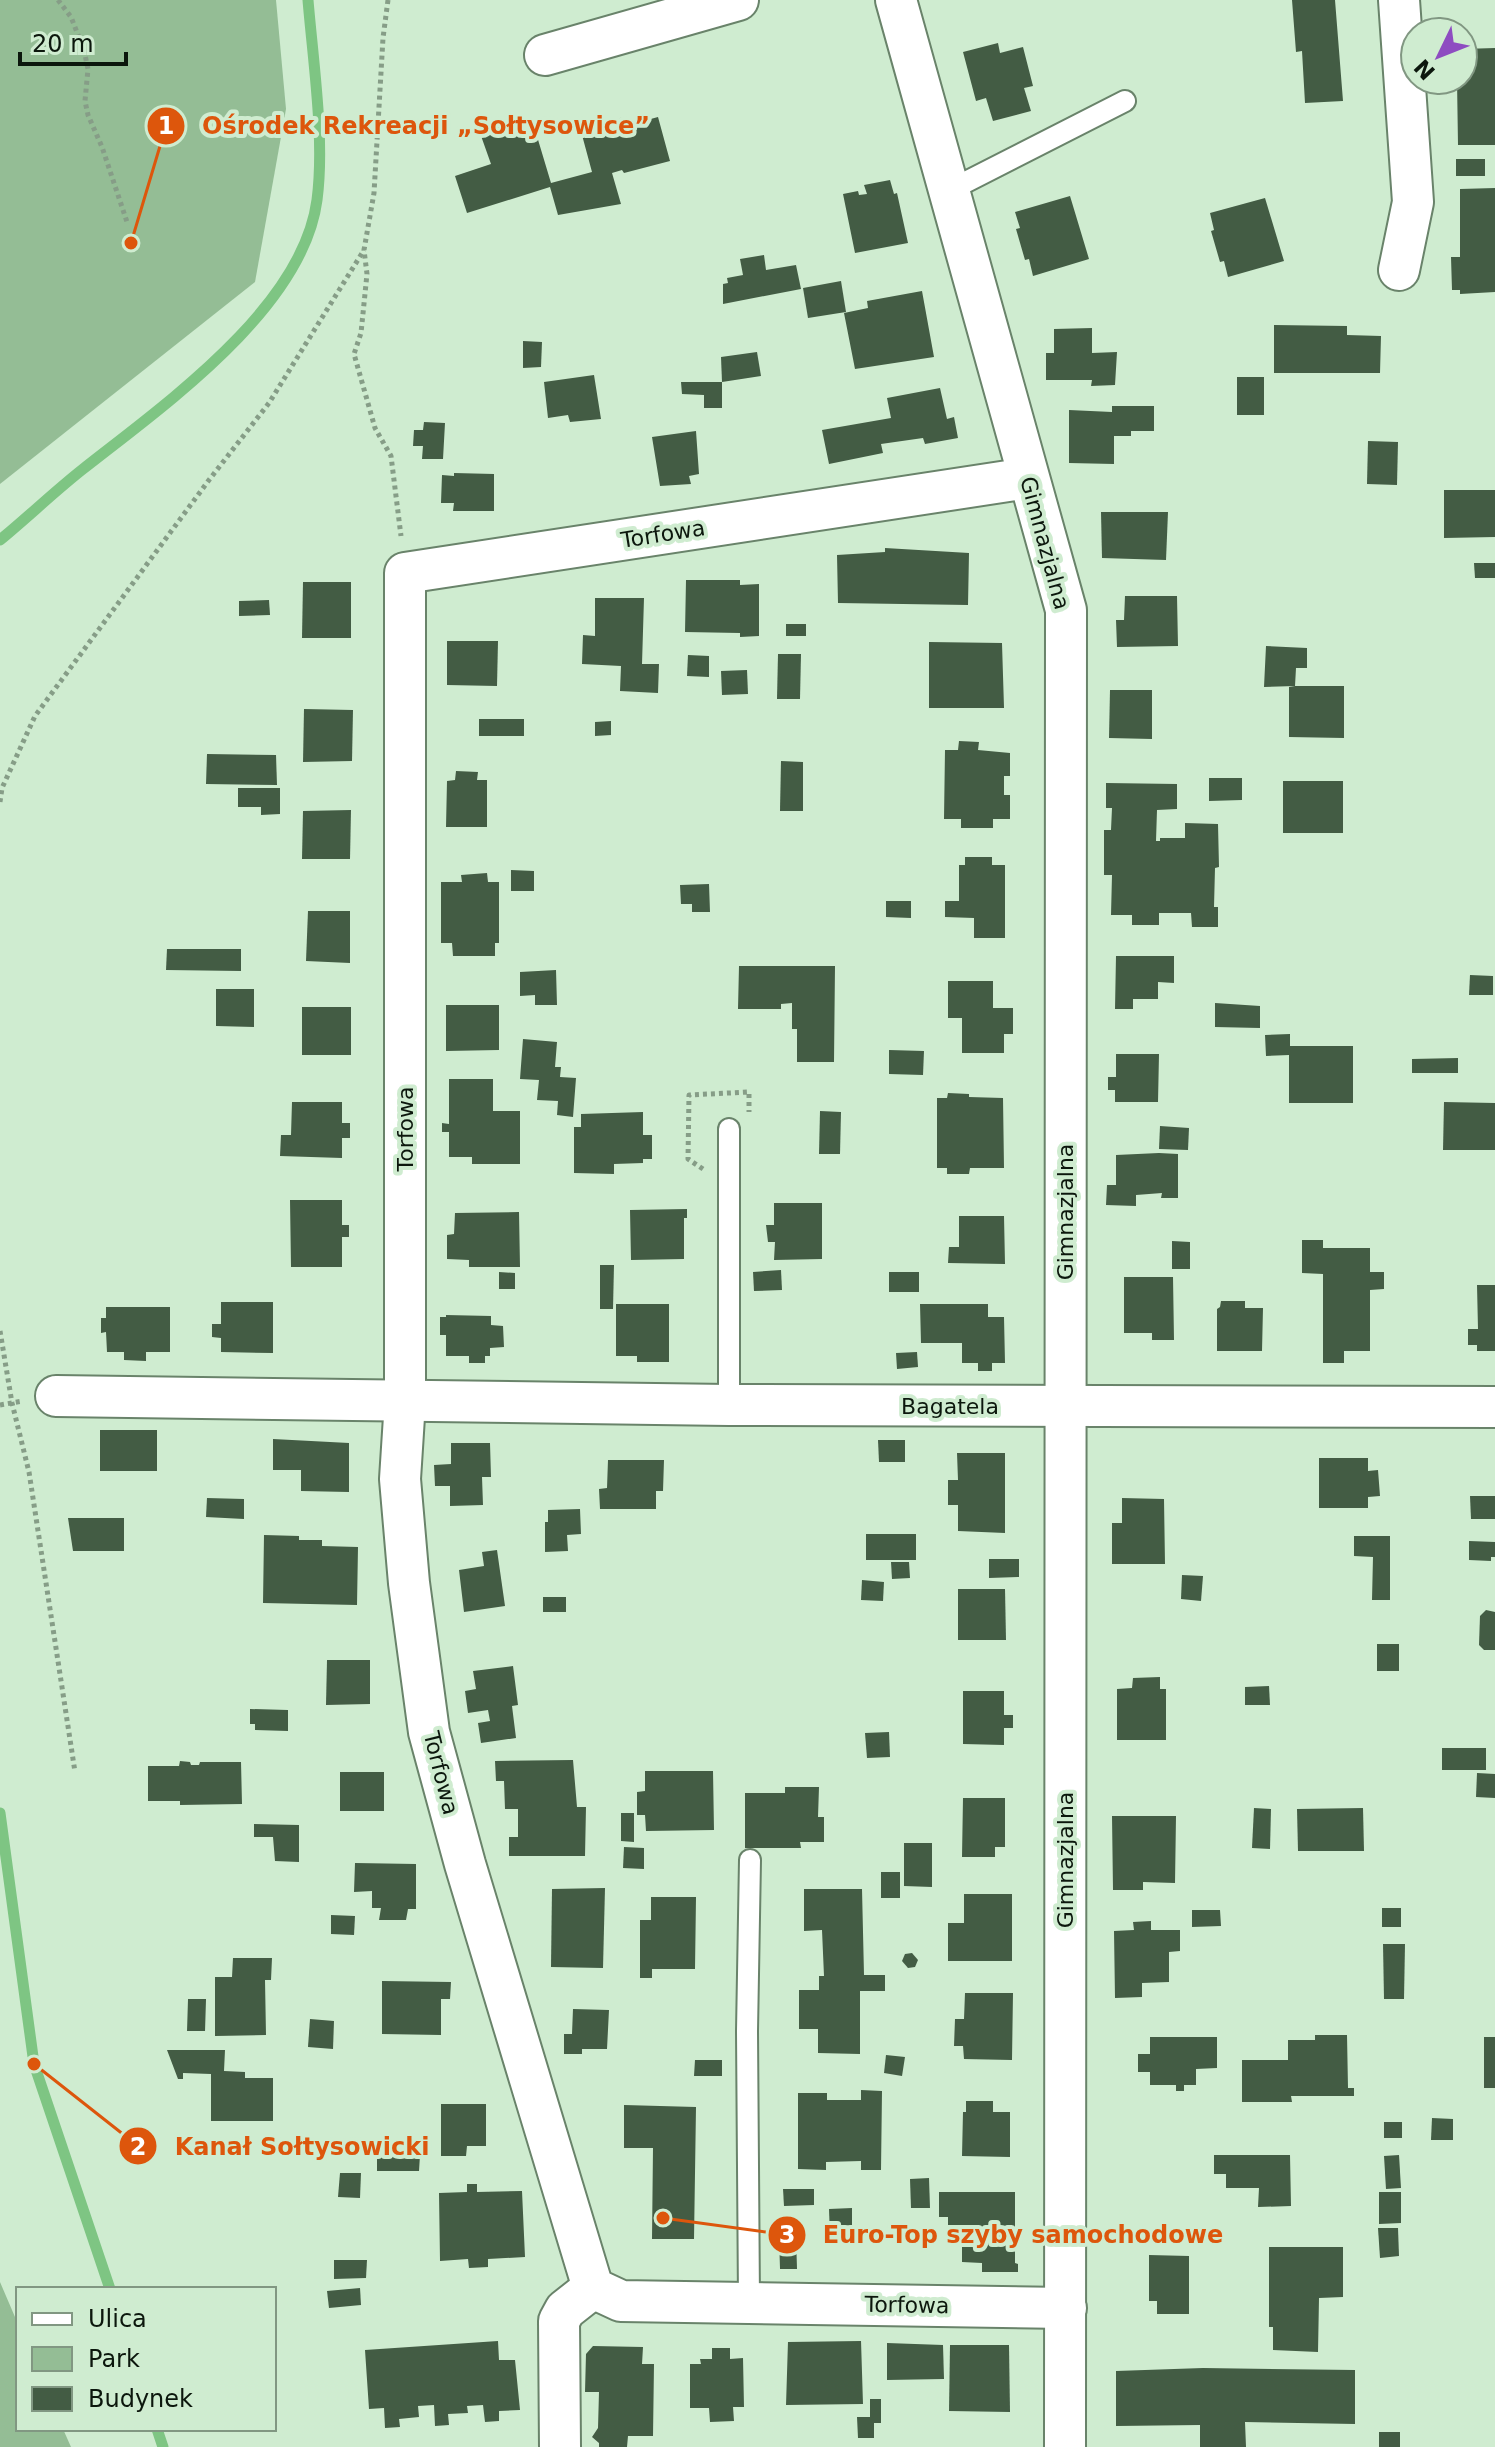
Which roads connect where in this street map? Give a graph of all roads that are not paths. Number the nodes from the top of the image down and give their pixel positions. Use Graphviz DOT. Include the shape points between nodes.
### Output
graph roads {
  1 [pos="738,0"];
  2 [pos="896,0"];
  3 [pos="1399,0"];
  4 [pos="545,55"];
  5 [pos="1125,101"];
  6 [pos="948,188"];
  7 [pos="1399,270"];
  8 [pos="1028,478"];
  9 [pos="729,1129"];
  10 [pos="56,1396"];
  11 [pos="405,1401"];
  12 [pos="729,1405"];
  13 [pos="1064,1407"];
  14 [pos="1495,1407"];
  15 [pos="750,1860"];
  16 [pos="593,2288"];
  17 [pos="749,2301"];
  18 [pos="1066,2308"];
  19 [pos="560,2447"];
  20 [pos="1065,2447"];
  1 -- 4 [label="street"];
  2 -- 6 [label="street, Gimnazjalna"];
  3 -- 7 [label="street" via="1413,202"];
  5 -- 6 [label="lane"];
  6 -- 8 [label="street, Gimnazjalna"];
  8 -- 11 [label="street, Torfowa" via="405,573"];
  8 -- 13 [label="street, Gimnazjalna" via="1066,610"];
  9 -- 12 [label="lane"];
  10 -- 11 [label="street, Bagatela"];
  11 -- 12 [label="street, Bagatela"];
  11 -- 16 [label="street, Torfowa" via="400,1479 429,1732"];
  12 -- 13 [label="street, Bagatela"];
  13 -- 14 [label="street, Bagatela"];
  13 -- 18 [label="street, Gimnazjalna"];
  15 -- 17 [label="lane"];
  16 -- 17 [label="street, Torfowa" via="621,2301"];
  16 -- 19 [label="street" via="559,2321"];
  17 -- 18 [label="street, Torfowa"];
  18 -- 20 [label="street, Gimnazjalna"];
}
